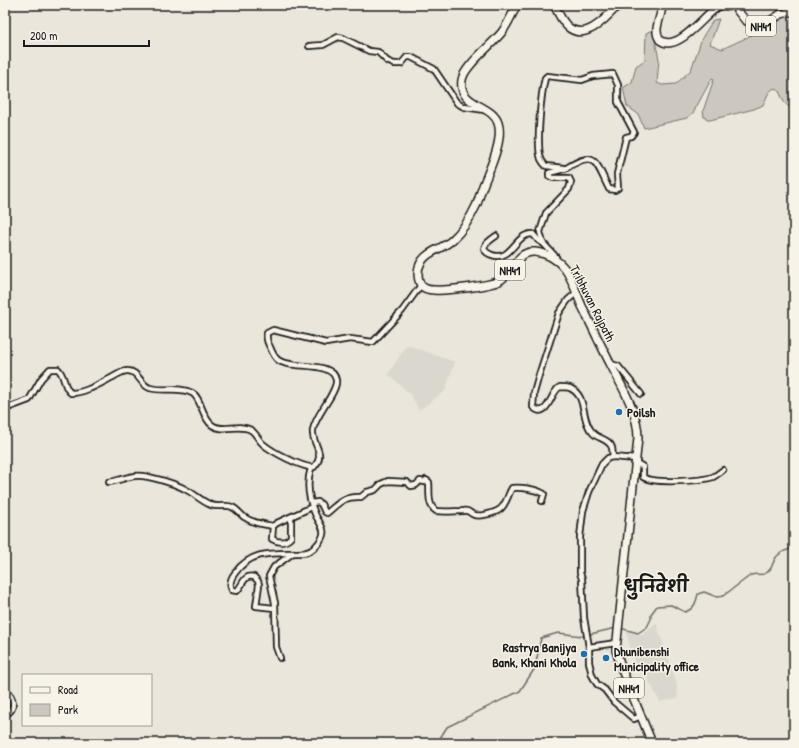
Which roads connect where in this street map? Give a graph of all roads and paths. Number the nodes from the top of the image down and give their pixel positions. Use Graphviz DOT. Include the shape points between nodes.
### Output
graph roads {
  1 [pos="517,5"];
  2 [pos="554,5"];
  3 [pos="618,5"];
  4 [pos="662,5"];
  5 [pos="720,5"];
  6 [pos="733,5"];
  7 [pos="794,11"];
  8 [pos="309,46"];
  9 [pos="489,111"];
  10 [pos="565,169"];
  11 [pos="496,236"];
  12 [pos="543,243"];
  13 [pos="570,277"];
  14 [pos="421,285"];
  15 [pos="576,293"];
  16 [pos="611,364"];
  17 [pos="641,394"];
  18 [pos="5,409"];
  19 [pos="613,457"];
  20 [pos="635,461"];
  21 [pos="311,468"];
  22 [pos="723,470"];
  23 [pos="109,482"];
  24 [pos="542,501"];
  25 [pos="312,505"];
  26 [pos="290,516"];
  27 [pos="273,526"];
  28 [pos="294,553"];
  29 [pos="274,608"];
  30 [pos="616,643"];
  31 [pos="589,648"];
  32 [pos="280,658"];
  33 [pos="5,690"];
  34 [pos="5,715"];
  35 [pos="641,716"];
  36 [pos="652,743"];
  1 -- 9 [label="highway" via="502,32 462,79 462,86 468,97"];
  2 -- 3 [label="highway" via="567,26 580,32 595,26"];
  4 -- 5 [label="highway" via="656,33 660,40 667,44 682,38"];
  6 -- 7 [label="highway, NH41" via="747,22 756,26 764,25 781,14"];
  8 -- 9 [label="street" via="323,45 338,38 349,40 369,51 378,52 394,64 401,64 407,57 411,57 434,69 457,103 464,107"];
  9 -- 14 [label="highway" via="498,121 499,134 477,203 456,236 422,260 418,272"];
  10 -- 10 [label="street" via="578,160 592,159 609,189 618,188 616,174 625,139 634,132 618,102 618,84 613,74 582,80 547,76 545,78 539,119 541,160 546,166"];
  10 -- 12 [label="street" via="549,173 553,178 569,178 570,182 568,189 546,213 540,232"];
  11 -- 12 [label="street" via="484,246 488,254 495,256 503,256 521,237 528,234 533,234"];
  12 -- 13 [label="street" via="566,267"];
  13 -- 14 [label="highway, Tribhuvan Rajpath / NH41" via="562,266 551,258 530,252 521,256 506,276 495,283 438,290"];
  13 -- 15 [label="highway, Tribhuvan Rajpath / NH41"];
  14 -- 21 [label="street" via="402,311 373,342 350,339 326,343 277,330 270,330 266,336 279,361 326,370 332,372 336,380 334,390 314,426 314,440 319,454 318,462"];
  15 -- 16 [label="highway, Tribhuvan Rajpath / NH41"];
  15 -- 19 [label="street" via="560,313 534,392 533,406 539,410 548,406 556,390 562,387 576,392 581,397 589,428 593,434 609,443"];
  16 -- 17 [label="street" via="618,366"];
  16 -- 20 [label="highway, Tribhuvan Rajpath / NH41" via="637,422"];
  18 -- 21 [label="street" via="29,400 50,369 58,369 68,391 75,393 130,371 150,388 176,389 194,394 212,426 248,428 267,447 299,465"];
  19 -- 20 [label="street"];
  19 -- 31 [label="street" via="602,464 583,511 580,573"];
  20 -- 22 [label="street" via="643,467 643,477 647,479 700,479 713,477"];
  20 -- 30 [label="highway, Tribhuvan Rajpath / NH41"];
  21 -- 25 [label="street" via="308,486"];
  23 -- 27 [label="street" via="140,476 163,481 186,489 210,505 232,507 248,520"];
  24 -- 25 [label="street" via="544,494 539,490 520,487 512,488 500,510 479,516 464,511 436,511 431,507 429,482 426,480 411,486 407,482 388,481 361,497 350,496 327,512 318,502"];
  25 -- 26 [label="street"];
  25 -- 28 [label="street" via="323,529 321,539 310,551"];
  26 -- 27 [label="street"];
  26 -- 27 [label="street" via="291,537 286,542 272,539"];
  28 -- 29 [label="street" via="274,567 270,573"];
  28 -- 29 [label="street" via="256,556 241,566 230,582 232,590 237,591 246,578 254,577 259,585 256,606"];
  29 -- 32 [label="street" via="276,647"];
  30 -- 31 [label="street"];
  30 -- 35 [label="highway, Tribhuvan Rajpath / NH41" via="618,659"];
  31 -- 35 [label="street" via="590,668 598,684 634,719"];
  33 -- 34 [label="street" via="11,694 13,701 10,711"];
  35 -- 36 [label="highway, Tribhuvan Rajpath / NH41"];
}
